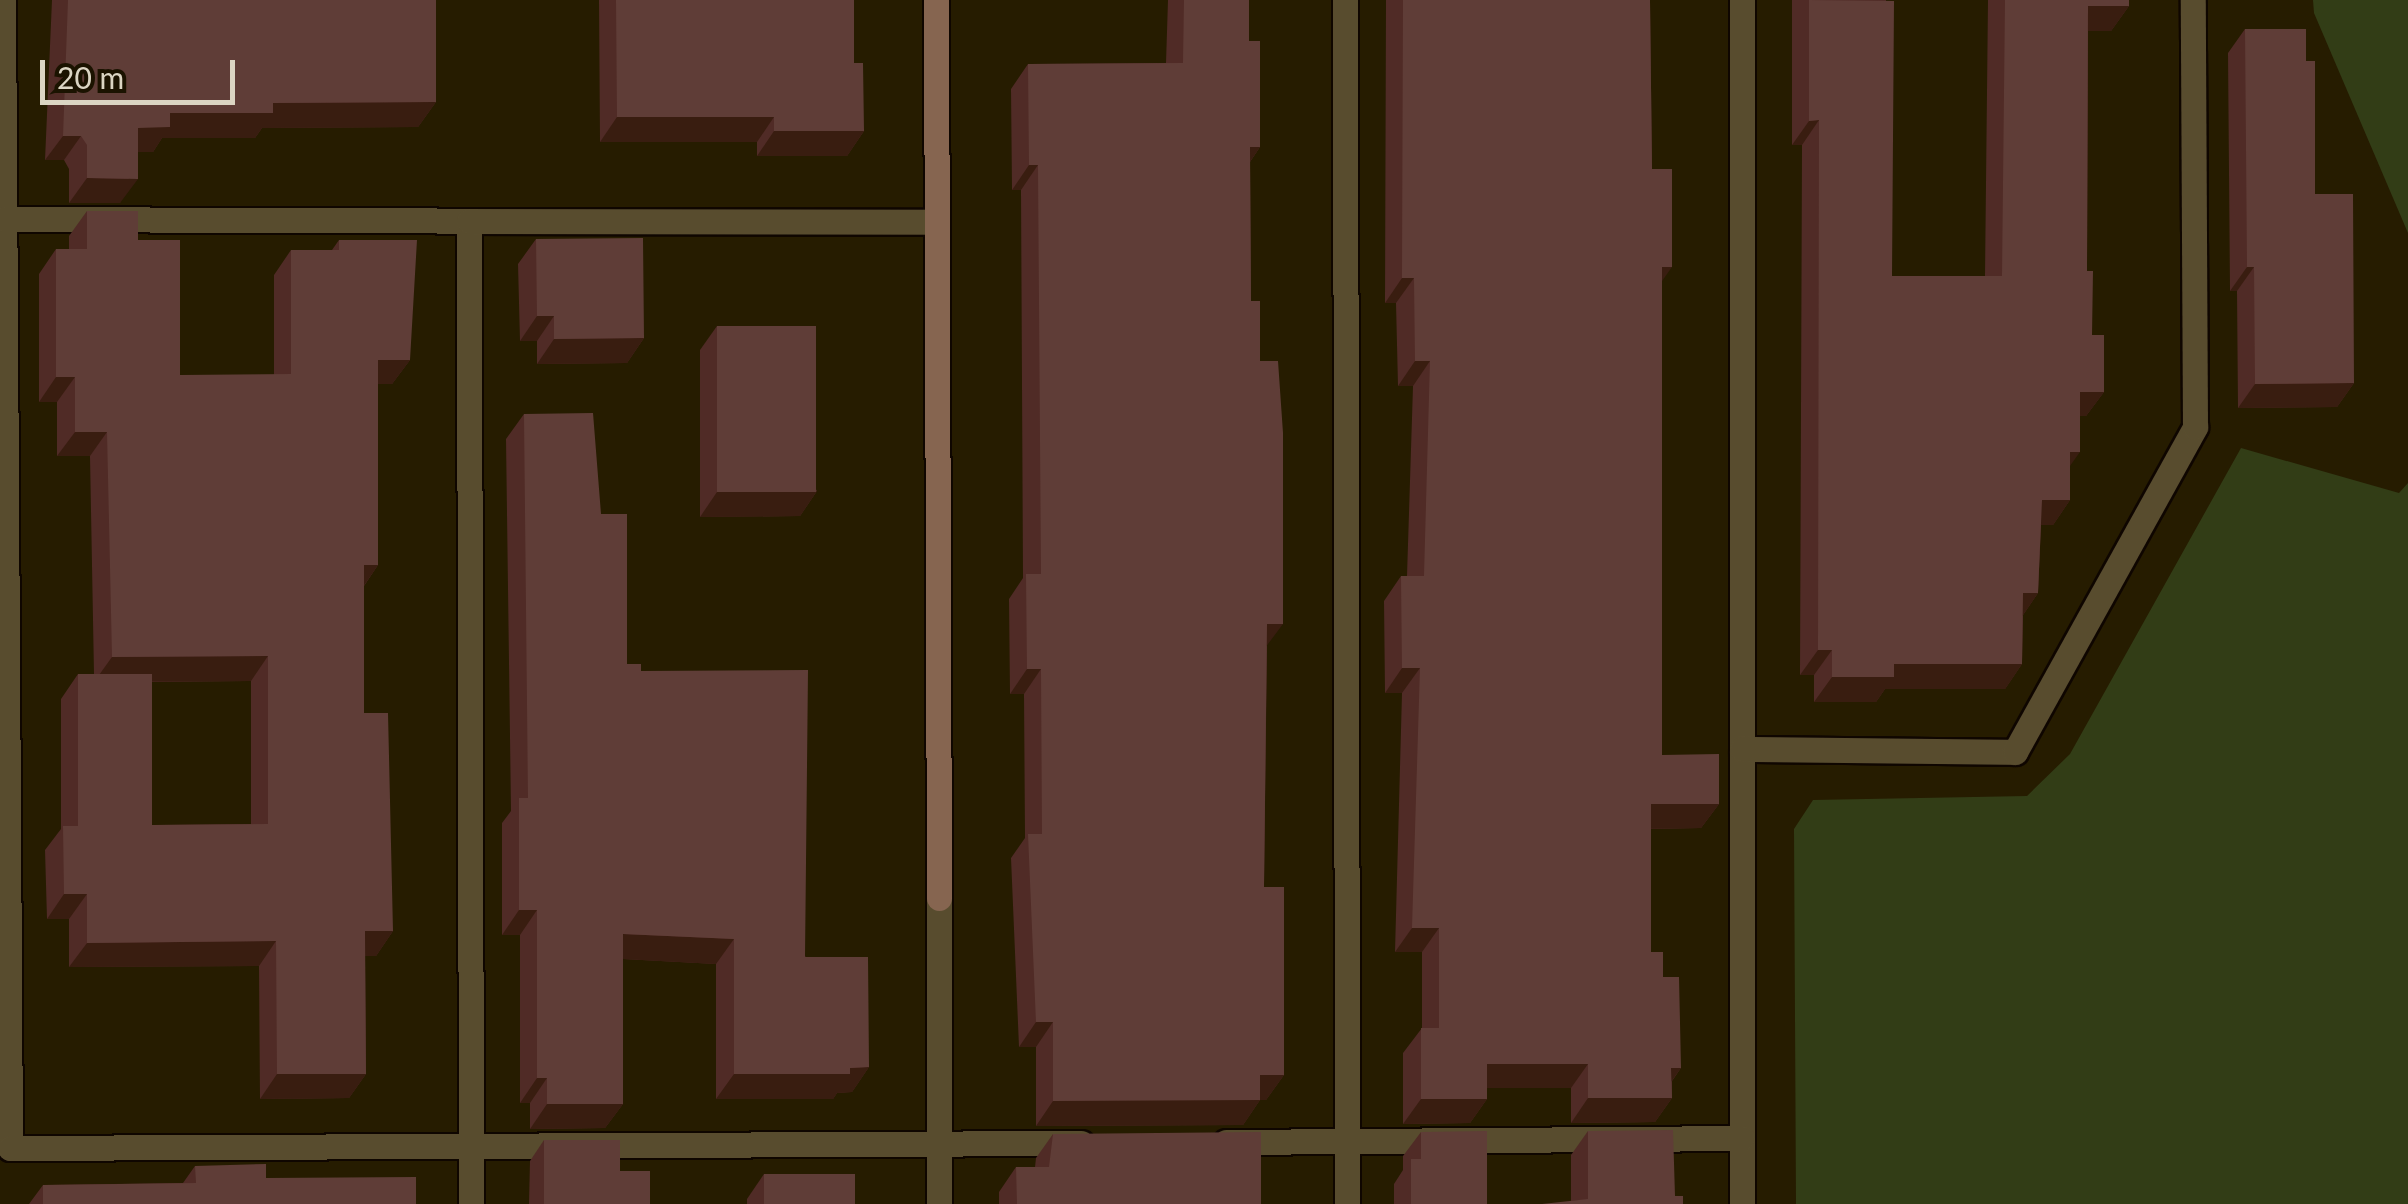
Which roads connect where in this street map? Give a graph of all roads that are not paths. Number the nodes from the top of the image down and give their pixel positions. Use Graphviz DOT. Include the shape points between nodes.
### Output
graph roads {
  1 [pos="3,0"];
  2 [pos="936,0"];
  3 [pos="1345,0"];
  4 [pos="1742,0"];
  5 [pos="2194,0"];
  6 [pos="4,219"];
  7 [pos="470,221"];
  8 [pos="937,222"];
  9 [pos="1742,749"];
  10 [pos="1742,1138"];
  11 [pos="1347,1141"];
  12 [pos="1102,1142"];
  13 [pos="1196,1142"];
  14 [pos="938,1143"];
  15 [pos="470,1146"];
  16 [pos="470,1204"];
  17 [pos="939,1204"];
  18 [pos="1347,1204"];
  19 [pos="1742,1204"];
  1 -- 6 [label="street"];
  2 -- 8 [label="street"];
  3 -- 11 [label="street"];
  4 -- 9 [label="street"];
  5 -- 9 [label="street" via="2195,427 2014,752"];
  6 -- 7 [label="street"];
  6 -- 15 [label="street" via="10,1148"];
  7 -- 8 [label="street"];
  7 -- 15 [label="street"];
  8 -- 14 [label="street"];
  9 -- 10 [label="street"];
  10 -- 11 [label="street"];
  10 -- 19 [label="street"];
  11 -- 13 [label="street"];
  11 -- 18 [label="street"];
  12 -- 14 [label="street"];
  14 -- 15 [label="street"];
  14 -- 17 [label="street"];
  15 -- 16 [label="street"];
}
